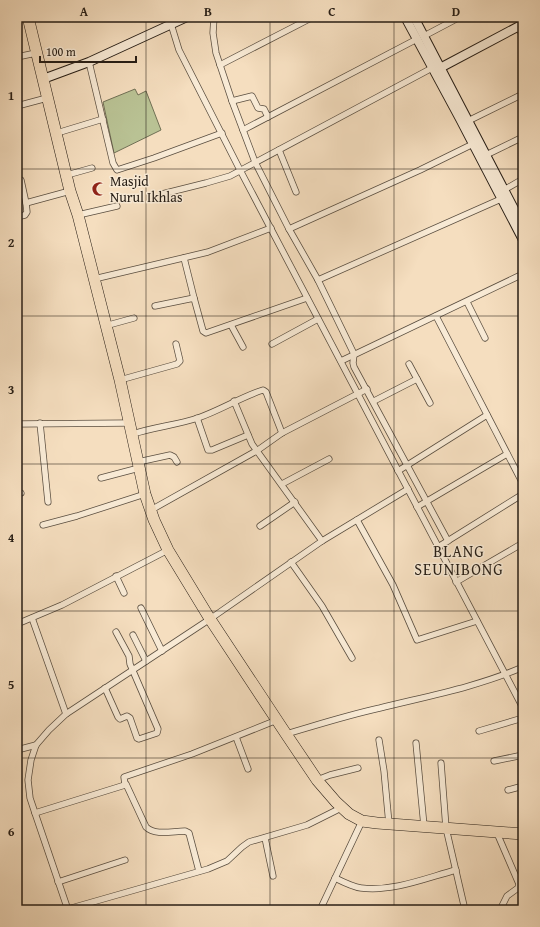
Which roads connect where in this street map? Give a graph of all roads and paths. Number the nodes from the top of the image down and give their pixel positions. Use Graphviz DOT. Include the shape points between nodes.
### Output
graph roads {
  1 [pos="28,17"];
  2 [pos="188,17"];
  3 [pos="214,17"];
  4 [pos="313,17"];
  5 [pos="405,17"];
  6 [pos="414,17"];
  7 [pos="460,17"];
  8 [pos="170,21"];
  9 [pos="520,25"];
  10 [pos="420,37"];
  11 [pos="523,37"];
  12 [pos="36,53"];
  13 [pos="17,57"];
  14 [pos="88,62"];
  15 [pos="220,65"];
  16 [pos="436,68"];
  17 [pos="43,79"];
  18 [pos="523,94"];
  19 [pos="47,98"];
  20 [pos="232,101"];
  21 [pos="17,106"];
  22 [pos="460,112"];
  23 [pos="268,117"];
  24 [pos="102,120"];
  25 [pos="468,121"];
  26 [pos="243,130"];
  27 [pos="57,133"];
  28 [pos="222,133"];
  29 [pos="523,137"];
  30 [pos="473,144"];
  31 [pos="279,150"];
  32 [pos="486,156"];
  33 [pos="255,162"];
  34 [pos="92,168"];
  35 [pos="240,170"];
  36 [pos="490,170"];
  37 [pos="67,176"];
  38 [pos="523,179"];
  39 [pos="21,180"];
  40 [pos="70,190"];
  41 [pos="504,190"];
  42 [pos="296,192"];
  43 [pos="162,194"];
  44 [pos="501,199"];
  45 [pos="26,203"];
  46 [pos="116,206"];
  47 [pos="78,216"];
  48 [pos="17,217"];
  49 [pos="523,226"];
  50 [pos="271,228"];
  51 [pos="290,229"];
  52 [pos="523,240"];
  53 [pos="184,258"];
  54 [pos="523,274"];
  55 [pos="94,279"];
  56 [pos="318,280"];
  57 [pos="194,298"];
  58 [pos="307,298"];
  59 [pos="467,302"];
  60 [pos="155,306"];
  61 [pos="436,316"];
  62 [pos="134,318"];
  63 [pos="318,319"];
  64 [pos="232,325"];
  65 [pos="105,326"];
  66 [pos="485,338"];
  67 [pos="176,344"];
  68 [pos="272,344"];
  69 [pos="243,347"];
  70 [pos="354,354"];
  71 [pos="341,361"];
  72 [pos="410,364"];
  73 [pos="417,379"];
  74 [pos="120,380"];
  75 [pos="367,389"];
  76 [pos="357,393"];
  77 [pos="234,401"];
  78 [pos="374,401"];
  79 [pos="430,403"];
  80 [pos="488,415"];
  81 [pos="197,418"];
  82 [pos="40,423"];
  83 [pos="130,423"];
  84 [pos="17,424"];
  85 [pos="282,433"];
  86 [pos="133,434"];
  87 [pos="248,435"];
  88 [pos="258,450"];
  89 [pos="507,454"];
  90 [pos="329,458"];
  91 [pos="177,462"];
  92 [pos="138,465"];
  93 [pos="408,465"];
  94 [pos="398,471"];
  95 [pos="101,478"];
  96 [pos="282,484"];
  97 [pos="523,484"];
  98 [pos="408,489"];
  99 [pos="145,494"];
  100 [pos="523,494"];
  101 [pos="427,501"];
  102 [pos="48,502"];
  103 [pos="296,502"];
  104 [pos="417,507"];
  105 [pos="151,510"];
  106 [pos="357,520"];
  107 [pos="43,525"];
  108 [pos="260,526"];
  109 [pos="448,540"];
  110 [pos="322,541"];
  111 [pos="523,543"];
  112 [pos="438,547"];
  113 [pos="168,550"];
  114 [pos="291,562"];
  115 [pos="116,576"];
  116 [pos="456,582"];
  117 [pos="124,593"];
  118 [pos="141,608"];
  119 [pos="32,618"];
  120 [pos="210,619"];
  121 [pos="477,621"];
  122 [pos="17,624"];
  123 [pos="116,632"];
  124 [pos="133,635"];
  125 [pos="162,651"];
  126 [pos="352,658"];
  127 [pos="146,661"];
  128 [pos="523,667"];
  129 [pos="133,670"];
  130 [pos="505,675"];
  131 [pos="105,688"];
  132 [pos="523,708"];
  133 [pos="66,714"];
  134 [pos="523,718"];
  135 [pos="277,720"];
  136 [pos="479,731"];
  137 [pos="286,734"];
  138 [pos="236,737"];
  139 [pos="379,740"];
  140 [pos="416,743"];
  141 [pos="36,745"];
  142 [pos="17,750"];
  143 [pos="523,755"];
  144 [pos="494,761"];
  145 [pos="441,763"];
  146 [pos="358,768"];
  147 [pos="248,769"];
  148 [pos="317,780"];
  149 [pos="126,784"];
  150 [pos="523,786"];
  151 [pos="508,790"];
  152 [pos="341,808"];
  153 [pos="35,813"];
  154 [pos="362,821"];
  155 [pos="389,824"];
  156 [pos="424,826"];
  157 [pos="446,828"];
  158 [pos="497,833"];
  159 [pos="523,834"];
  160 [pos="265,838"];
  161 [pos="125,860"];
  162 [pos="456,870"];
  163 [pos="200,871"];
  164 [pos="273,876"];
  165 [pos="335,878"];
  166 [pos="58,882"];
  167 [pos="68,909"];
  168 [pos="320,910"];
  169 [pos="465,910"];
  170 [pos="500,910"];
  1 -- 12 [label="highway"];
  2 -- 8 [label="main road"];
  3 -- 15 [label="street" via="212,33"];
  4 -- 15 [label="street"];
  5 -- 10 [label="main road"];
  6 -- 10 [label="main road"];
  7 -- 10 [label="street"];
  8 -- 14 [label="main road"];
  8 -- 28 [label="street" via="182,55"];
  9 -- 11 [label="street"];
  9 -- 16 [label="main road"];
  10 -- 16 [label="main road"];
  10 -- 23 [label="street"];
  12 -- 13 [label="street"];
  12 -- 17 [label="highway"];
  14 -- 17 [label="main road"];
  14 -- 24 [label="street"];
  15 -- 20 [label="street"];
  16 -- 22 [label="main road"];
  16 -- 31 [label="street"];
  17 -- 19 [label="highway"];
  18 -- 25 [label="street"];
  19 -- 21 [label="street"];
  19 -- 27 [label="highway"];
  20 -- 23 [label="street" via="252,96 258,108 264,109"];
  20 -- 26 [label="street"];
  22 -- 25 [label="main road"];
  22 -- 30 [label="main road"];
  23 -- 26 [label="street"];
  24 -- 27 [label="street"];
  24 -- 28 [label="street" via="112,163 118,170"];
  25 -- 32 [label="main road"];
  26 -- 33 [label="street"];
  27 -- 37 [label="highway"];
  28 -- 35 [label="street"];
  29 -- 32 [label="street"];
  30 -- 36 [label="main road"];
  30 -- 51 [label="street"];
  31 -- 33 [label="street"];
  31 -- 42 [label="street"];
  32 -- 36 [label="main road"];
  33 -- 35 [label="street"];
  33 -- 51 [label="street"];
  34 -- 37 [label="street"];
  35 -- 43 [label="street" via="230,176"];
  35 -- 50 [label="street"];
  36 -- 41 [label="main road"];
  36 -- 44 [label="main road"];
  37 -- 40 [label="highway"];
  38 -- 41 [label="street"];
  39 -- 45 [label="street"];
  40 -- 45 [label="street"];
  40 -- 47 [label="highway"];
  41 -- 49 [label="main road"];
  44 -- 52 [label="main road"];
  44 -- 56 [label="street"];
  45 -- 48 [label="street" via="25,215"];
  46 -- 47 [label="street"];
  47 -- 55 [label="highway"];
  50 -- 53 [label="street" via="208,252"];
  50 -- 58 [label="street"];
  51 -- 56 [label="street"];
  53 -- 55 [label="street"];
  53 -- 57 [label="street"];
  54 -- 59 [label="street"];
  55 -- 65 [label="highway"];
  56 -- 70 [label="street"];
  57 -- 60 [label="street"];
  57 -- 64 [label="street" via="204,333"];
  58 -- 63 [label="street"];
  58 -- 64 [label="street"];
  59 -- 61 [label="street"];
  59 -- 66 [label="street"];
  61 -- 70 [label="street"];
  61 -- 80 [label="street"];
  62 -- 65 [label="street"];
  63 -- 68 [label="street"];
  63 -- 71 [label="street"];
  64 -- 69 [label="street"];
  65 -- 74 [label="highway"];
  67 -- 74 [label="street" via="180,361 177,364"];
  70 -- 71 [label="street"];
  70 -- 75 [label="street" via="354,367"];
  71 -- 76 [label="street"];
  72 -- 73 [label="street"];
  73 -- 78 [label="street"];
  73 -- 79 [label="street"];
  74 -- 83 [label="highway"];
  75 -- 76 [label="street"];
  75 -- 78 [label="street"];
  76 -- 85 [label="street"];
  76 -- 94 [label="street"];
  77 -- 81 [label="street"];
  77 -- 85 [label="street" via="265,390"];
  77 -- 87 [label="street"];
  78 -- 93 [label="street"];
  80 -- 89 [label="street"];
  80 -- 93 [label="street"];
  81 -- 86 [label="street"];
  81 -- 87 [label="street" via="208,450"];
  82 -- 83 [label="street"];
  82 -- 84 [label="street"];
  82 -- 102 [label="street"];
  83 -- 86 [label="highway"];
  85 -- 88 [label="street"];
  86 -- 92 [label="highway"];
  87 -- 88 [label="street"];
  88 -- 96 [label="street"];
  88 -- 105 [label="street"];
  89 -- 97 [label="street"];
  89 -- 101 [label="street"];
  90 -- 96 [label="street"];
  91 -- 92 [label="street" via="170,455"];
  92 -- 95 [label="street"];
  92 -- 99 [label="highway"];
  93 -- 94 [label="street"];
  93 -- 101 [label="street"];
  94 -- 98 [label="street"];
  96 -- 103 [label="street"];
  98 -- 104 [label="street"];
  98 -- 106 [label="street"];
  99 -- 105 [label="highway"];
  99 -- 107 [label="street"];
  100 -- 109 [label="street"];
  101 -- 104 [label="street"];
  101 -- 109 [label="street"];
  103 -- 108 [label="street"];
  103 -- 110 [label="street"];
  104 -- 112 [label="street"];
  105 -- 113 [label="highway"];
  106 -- 110 [label="street"];
  106 -- 121 [label="street" via="393,585 417,640"];
  109 -- 112 [label="street"];
  110 -- 114 [label="street"];
  111 -- 116 [label="street"];
  112 -- 116 [label="street"];
  113 -- 115 [label="street"];
  113 -- 120 [label="highway"];
  114 -- 120 [label="street"];
  114 -- 126 [label="street" via="322,606"];
  115 -- 117 [label="street"];
  115 -- 119 [label="street" via="62,606"];
  116 -- 121 [label="street"];
  118 -- 125 [label="street"];
  119 -- 122 [label="street"];
  119 -- 133 [label="street"];
  120 -- 125 [label="street"];
  120 -- 135 [label="highway"];
  121 -- 130 [label="street"];
  123 -- 129 [label="street" via="129,656"];
  124 -- 127 [label="street"];
  125 -- 127 [label="street"];
  127 -- 129 [label="street"];
  128 -- 130 [label="street"];
  129 -- 131 [label="street"];
  129 -- 131 [label="street" via="158,729 157,733 136,738 130,718 118,717"];
  130 -- 132 [label="street"];
  130 -- 137 [label="street"];
  131 -- 133 [label="street"];
  133 -- 141 [label="street"];
  134 -- 136 [label="street"];
  135 -- 137 [label="highway"];
  135 -- 138 [label="street"];
  137 -- 148 [label="highway"];
  138 -- 147 [label="street"];
  138 -- 149 [label="street" via="124,777"];
  139 -- 155 [label="street"];
  140 -- 156 [label="street"];
  141 -- 142 [label="street"];
  141 -- 153 [label="street" via="28,780"];
  143 -- 144 [label="street"];
  145 -- 157 [label="street"];
  146 -- 148 [label="street"];
  148 -- 152 [label="highway"];
  149 -- 153 [label="street"];
  149 -- 163 [label="street" via="150,831 189,833"];
  150 -- 151 [label="street"];
  152 -- 154 [label="highway"];
  152 -- 160 [label="street" via="307,825"];
  153 -- 166 [label="street"];
  154 -- 155 [label="highway"];
  154 -- 165 [label="street"];
  155 -- 156 [label="highway"];
  156 -- 157 [label="highway"];
  157 -- 158 [label="highway"];
  157 -- 162 [label="street"];
  158 -- 159 [label="highway"];
  158 -- 170 [label="street" via="519,884 518,888 507,896"];
  160 -- 163 [label="street" via="246,843 227,861"];
  160 -- 164 [label="street"];
  161 -- 166 [label="street"];
  162 -- 165 [label="street" via="401,885 377,888 360,888"];
  162 -- 169 [label="street"];
  163 -- 167 [label="street"];
  165 -- 168 [label="street"];
  166 -- 167 [label="street"];
}
